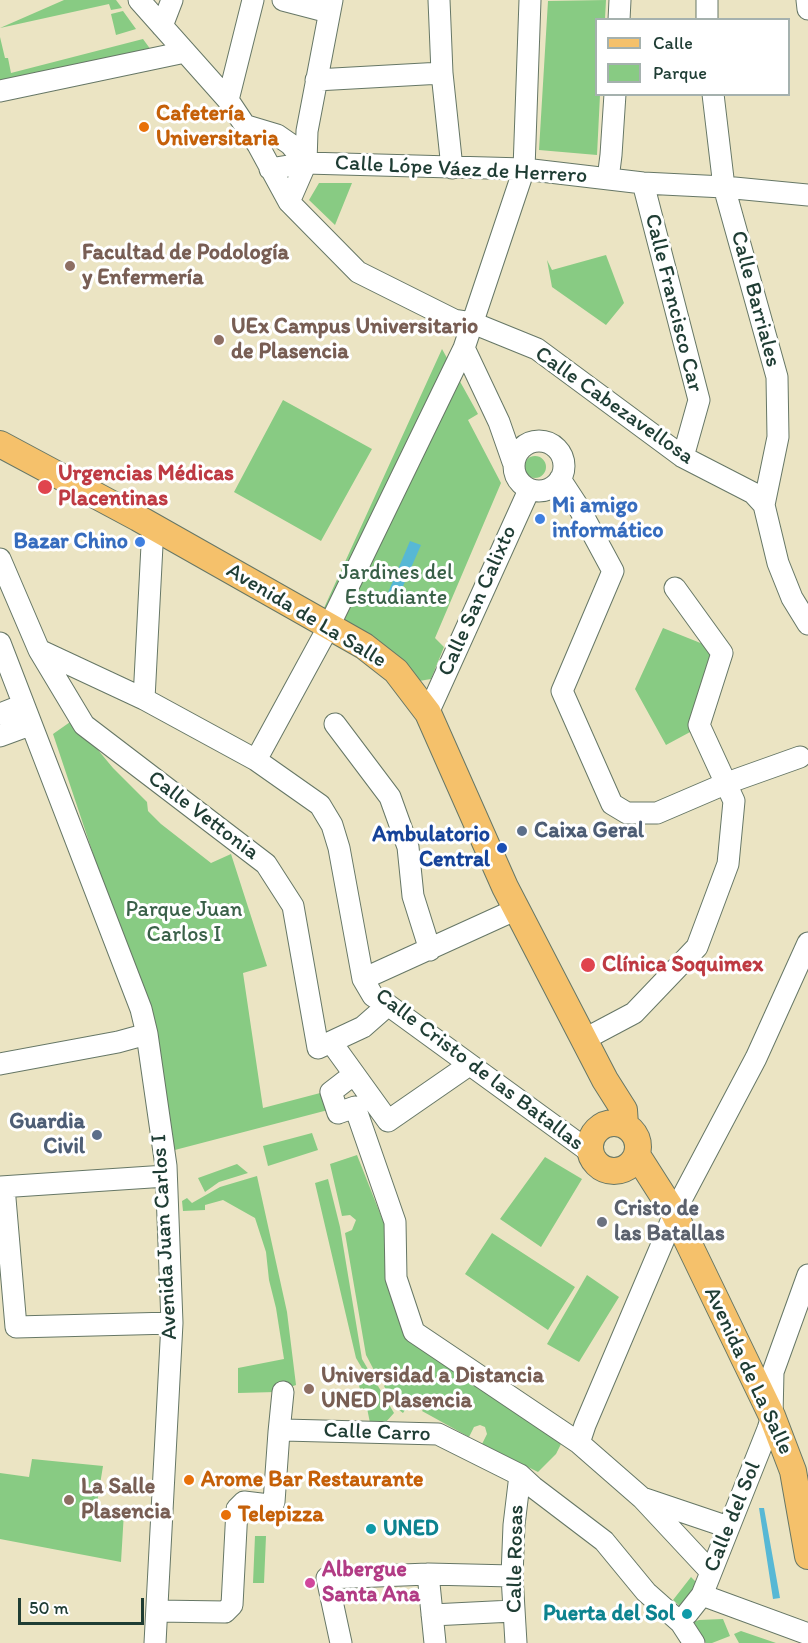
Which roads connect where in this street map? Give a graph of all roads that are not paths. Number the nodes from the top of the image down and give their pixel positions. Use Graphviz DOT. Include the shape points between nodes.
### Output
graph roads {
  1 [pos="139,0"];
  2 [pos="172,0"];
  3 [pos="253,0"];
  4 [pos="283,0"];
  5 [pos="439,0"];
  6 [pos="530,0"];
  7 [pos="620,0"];
  8 [pos="707,0"];
  9 [pos="807,0"];
  10 [pos="330,6"];
  11 [pos="808,9"];
  12 [pos="619,18"];
  13 [pos="707,18"];
  14 [pos="162,26"];
  15 [pos="185,52"];
  16 [pos="442,73"];
  17 [pos="316,80"];
  18 [pos="0,91"];
  19 [pos="615,96"];
  20 [pos="713,96"];
  21 [pos="228,100"];
  22 [pos="246,126"];
  23 [pos="258,145"];
  24 [pos="304,162"];
  25 [pos="452,168"];
  26 [pos="270,169"];
  27 [pos="524,169"];
  28 [pos="608,179"];
  29 [pos="643,183"];
  30 [pos="724,187"];
  31 [pos="808,195"];
  32 [pos="289,202"];
  33 [pos="473,323"];
  34 [pos="464,348"];
  35 [pos="499,422"];
  36 [pos="528,443"];
  37 [pos="0,444"];
  38 [pos="683,458"];
  39 [pos="513,462"];
  40 [pos="560,479"];
  41 [pos="528,490"];
  42 [pos="764,505"];
  43 [pos="153,526"];
  44 [pos="0,559"];
  45 [pos="675,588"];
  46 [pos="808,624"];
  47 [pos="329,626"];
  48 [pos="0,643"];
  49 [pos="39,650"];
  50 [pos="144,699"];
  51 [pos="23,705"];
  52 [pos="428,713"];
  53 [pos="0,714"];
  54 [pos="335,724"];
  55 [pos="30,725"];
  56 [pos="0,736"];
  57 [pos="805,753"];
  58 [pos="256,759"];
  59 [pos="727,783"];
  60 [pos="518,909"];
  61 [pos="808,943"];
  62 [pos="430,950"];
  63 [pos="363,980"];
  64 [pos="388,1005"];
  65 [pos="147,1034"];
  66 [pos="585,1039"];
  67 [pos="324,1045"];
  68 [pos="0,1064"];
  69 [pos="469,1065"];
  70 [pos="353,1075"];
  71 [pos="614,1125"];
  72 [pos="590,1152"];
  73 [pos="631,1162"];
  74 [pos="166,1176"];
  75 [pos="2,1187"];
  76 [pos="668,1204"];
  77 [pos="808,1275"];
  78 [pos="172,1323"];
  79 [pos="283,1392"];
  80 [pos="772,1416"];
  81 [pos="279,1432"];
  82 [pos="579,1443"];
  83 [pos="526,1481"];
  84 [pos="642,1498"];
  85 [pos="728,1527"];
  86 [pos="808,1556"];
  87 [pos="711,1572"];
  88 [pos="428,1574"];
  89 [pos="512,1576"];
  90 [pos="702,1595"];
  91 [pos="157,1611"];
  92 [pos="513,1611"];
  93 [pos="432,1615"];
  94 [pos="682,1625"];
  95 [pos="808,1634"];
  96 [pos="155,1643"];
  97 [pos="341,1643"];
  98 [pos="435,1643"];
  99 [pos="516,1643"];
  100 [pos="694,1643"];
  1 -- 14 [label="street, Calle Cabezavellosa"];
  2 -- 14 [label="street"];
  3 -- 21 [label="street"];
  4 -- 10 [label="street"];
  5 -- 16 [label="street"];
  6 -- 27 [label="street"];
  7 -- 12 [label="street"];
  8 -- 13 [label="street"];
  9 -- 11 [label="street"];
  10 -- 17 [label="street"];
  14 -- 15 [label="street, Calle Cabezavellosa"];
  15 -- 18 [label="street"];
  15 -- 21 [label="street, Calle Cabezavellosa"];
  16 -- 17 [label="street"];
  16 -- 25 [label="street"];
  17 -- 24 [label="street"];
  19 -- 28 [label="street"];
  20 -- 30 [label="street, Calle Barriales"];
  21 -- 22 [label="street, Calle Cabezavellosa"];
  22 -- 23 [label="street, Calle Cabezavellosa"];
  22 -- 24 [label="street" via="277,135"];
  23 -- 24 [label="street" via="288,148"];
  23 -- 26 [label="street, Calle Cabezavellosa"];
  24 -- 25 [label="street, Calle Lópe Váez de Herrero"];
  24 -- 26 [label="street, Calle Lópe Váez de Herrero"];
  24 -- 32 [label="street"];
  25 -- 27 [label="street, Calle Lópe Váez de Herrero"];
  26 -- 32 [label="street, Calle Cabezavellosa"];
  27 -- 28 [label="street, Calle Lópe Váez de Herrero"];
  27 -- 33 [label="street"];
  28 -- 29 [label="street, Calle Lópe Váez de Herrero"];
  29 -- 30 [label="street, Calle Lópe Váez de Herrero"];
  29 -- 38 [label="street, Calle Francisco Car" via="699,400"];
  30 -- 31 [label="street, Calle Lópe Váez de Herrero"];
  30 -- 42 [label="street, Calle Barriales" via="777,377 778,437"];
  32 -- 33 [label="street, Calle Cabezavellosa" via="358,272 454,320"];
  33 -- 34 [label="street"];
  33 -- 38 [label="street, Calle Cabezavellosa" via="537,349"];
  34 -- 35 [label="street"];
  34 -- 47 [label="street"];
  35 -- 36 [label="street"];
  35 -- 39 [label="street"];
  36 -- 39 [label="street"];
  36 -- 40 [label="street" via="544,441 558,449 564,464"];
  37 -- 43 [label="main road, Avenida de La Salle"];
  38 -- 42 [label="street, Calle Cabezavellosa" via="753,493"];
  39 -- 41 [label="street" via="516,478"];
  40 -- 41 [label="street" via="550,489"];
  40 -- 59 [label="street" via="620,568 562,691 612,804 627,813 657,813"];
  41 -- 52 [label="street, Calle San Calixto"];
  42 -- 46 [label="street" via="778,563"];
  43 -- 47 [label="main road, Avenida de La Salle"];
  43 -- 50 [label="street"];
  44 -- 49 [label="street"];
  45 -- 59 [label="street" via="722,653 699,725"];
  47 -- 52 [label="main road, Avenida de La Salle" via="396,671"];
  47 -- 58 [label="street"];
  48 -- 51 [label="street, Avenida Juan Carlos I"];
  49 -- 50 [label="street, Calle Cristo de las Batallas"];
  49 -- 67 [label="street, Calle Vettonia" via="84,725 266,864 293,906"];
  50 -- 58 [label="street, Calle Cristo de las Batallas"];
  51 -- 53 [label="street"];
  51 -- 55 [label="street, Avenida Juan Carlos I"];
  52 -- 60 [label="main road, Avenida de La Salle"];
  54 -- 62 [label="street" via="390,797 408,847 413,896"];
  55 -- 56 [label="street"];
  55 -- 65 [label="street, Avenida Juan Carlos I" via="141,1008"];
  57 -- 59 [label="street"];
  58 -- 63 [label="street, Calle Cristo de las Batallas" via="320,805 332,825"];
  59 -- 66 [label="street" via="734,801 728,864 697,947 634,1013"];
  60 -- 62 [label="street"];
  60 -- 66 [label="main road, Avenida de La Salle"];
  61 -- 76 [label="street" via="756,1058"];
  62 -- 63 [label="street"];
  63 -- 64 [label="street, Calle Cristo de las Batallas" via="372,996"];
  64 -- 67 [label="street" via="363,1027"];
  64 -- 69 [label="street, Calle Cristo de las Batallas"];
  65 -- 68 [label="street"];
  65 -- 74 [label="street, Avenida Juan Carlos I"];
  66 -- 71 [label="main road, Avenida de La Salle" via="624,1110"];
  67 -- 70 [label="street"];
  69 -- 70 [label="street" via="388,1121"];
  69 -- 72 [label="street, Calle Cristo de las Batallas"];
  70 -- 82 [label="street" via="331,1092 338,1113 355,1107 380,1178 395,1222 396,1278 414,1332"];
  71 -- 72 [label="main road" via="592,1136"];
  71 -- 73 [label="main road" via="631,1129 638,1142"];
  72 -- 73 [label="main road" via="592,1159 610,1172"];
  73 -- 76 [label="main road, Avenida de La Salle"];
  74 -- 75 [label="street"];
  74 -- 78 [label="street, Avenida Juan Carlos I"];
  75 -- 78 [label="street" via="16,1327"];
  76 -- 80 [label="main road, Avenida de La Salle"];
  76 -- 82 [label="street" via="665,1238"];
  77 -- 80 [label="street" via="773,1372"];
  78 -- 91 [label="street, Avenida Juan Carlos I"];
  79 -- 81 [label="street"];
  80 -- 85 [label="street, Calle del Sol"];
  80 -- 86 [label="main road, Avenida de La Salle" via="793,1471"];
  81 -- 83 [label="street, Calle Carro" via="438,1434"];
  81 -- 91 [label="street" via="274,1502 244,1503 237,1509 232,1605 225,1612"];
  82 -- 84 [label="street"];
  83 -- 89 [label="street, Calle Rosas" via="514,1525"];
  83 -- 94 [label="street, Calle Carro" via="604,1540 646,1592"];
  84 -- 85 [label="street"];
  84 -- 87 [label="street"];
  85 -- 87 [label="street, Calle del Sol"];
  87 -- 90 [label="street, Calle del Sol"];
  88 -- 89 [label="street"];
  88 -- 93 [label="street"];
  88 -- 97 [label="street" via="327,1578"];
  89 -- 92 [label="street, Calle Rosas"];
  90 -- 94 [label="street, Calle del Sol"];
  90 -- 95 [label="street"];
  91 -- 96 [label="street, Avenida Juan Carlos I"];
  92 -- 93 [label="street"];
  92 -- 99 [label="street, Calle Rosas"];
  93 -- 98 [label="street"];
  94 -- 100 [label="street, Calle Carro"];
}
